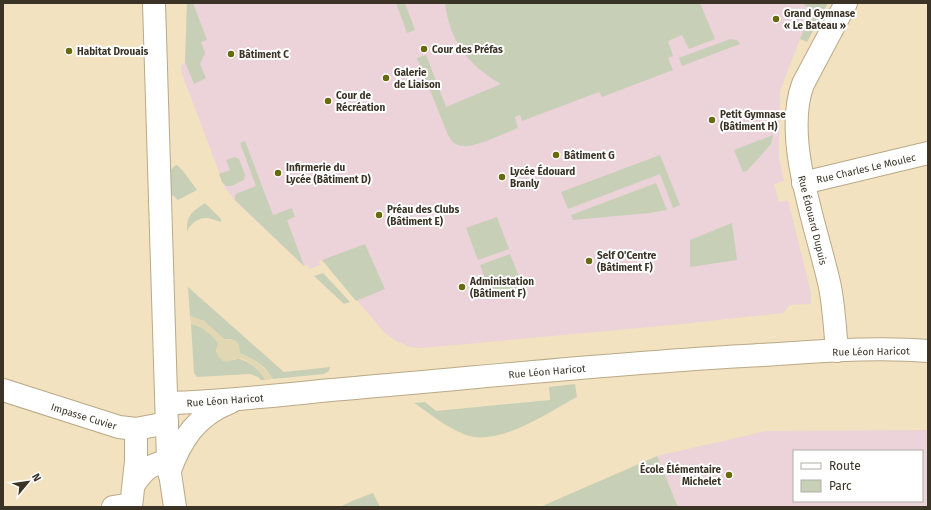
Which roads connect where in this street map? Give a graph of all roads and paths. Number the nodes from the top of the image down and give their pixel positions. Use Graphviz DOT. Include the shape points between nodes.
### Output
graph roads {
  1 [pos="154,3"];
  2 [pos="846,3"];
  3 [pos="928,153"];
  4 [pos="803,183"];
  5 [pos="837,351"];
  6 [pos="928,351"];
  7 [pos="3,390"];
  8 [pos="246,399"];
  9 [pos="167,413"];
  10 [pos="136,429"];
  11 [pos="169,466"];
  12 [pos="127,500"];
  13 [pos="162,507"];
  14 [pos="175,507"];
  1 -- 9 [label="street"];
  2 -- 4 [label="street, Rue Édouard Dupuis" via="801,90 797,138"];
  3 -- 4 [label="street, Rue Charles Le Moulec"];
  4 -- 5 [label="street, Rue Édouard Dupuis" via="830,287"];
  5 -- 6 [label="street, Rue Léon Haricot"];
  5 -- 8 [label="street, Rue Léon Haricot" via="584,368"];
  7 -- 10 [label="street, Impasse Cuvier" via="119,427"];
  8 -- 9 [label="street, Rue Léon Haricot"];
  8 -- 11 [label="street" via="218,407 202,418"];
  9 -- 10 [label="street, Impasse Cuvier"];
  9 -- 11 [label="street"];
  10 -- 12 [label="street"];
  11 -- 12 [label="street" via="148,467"];
  11 -- 13 [label="street"];
  11 -- 14 [label="street"];
}
